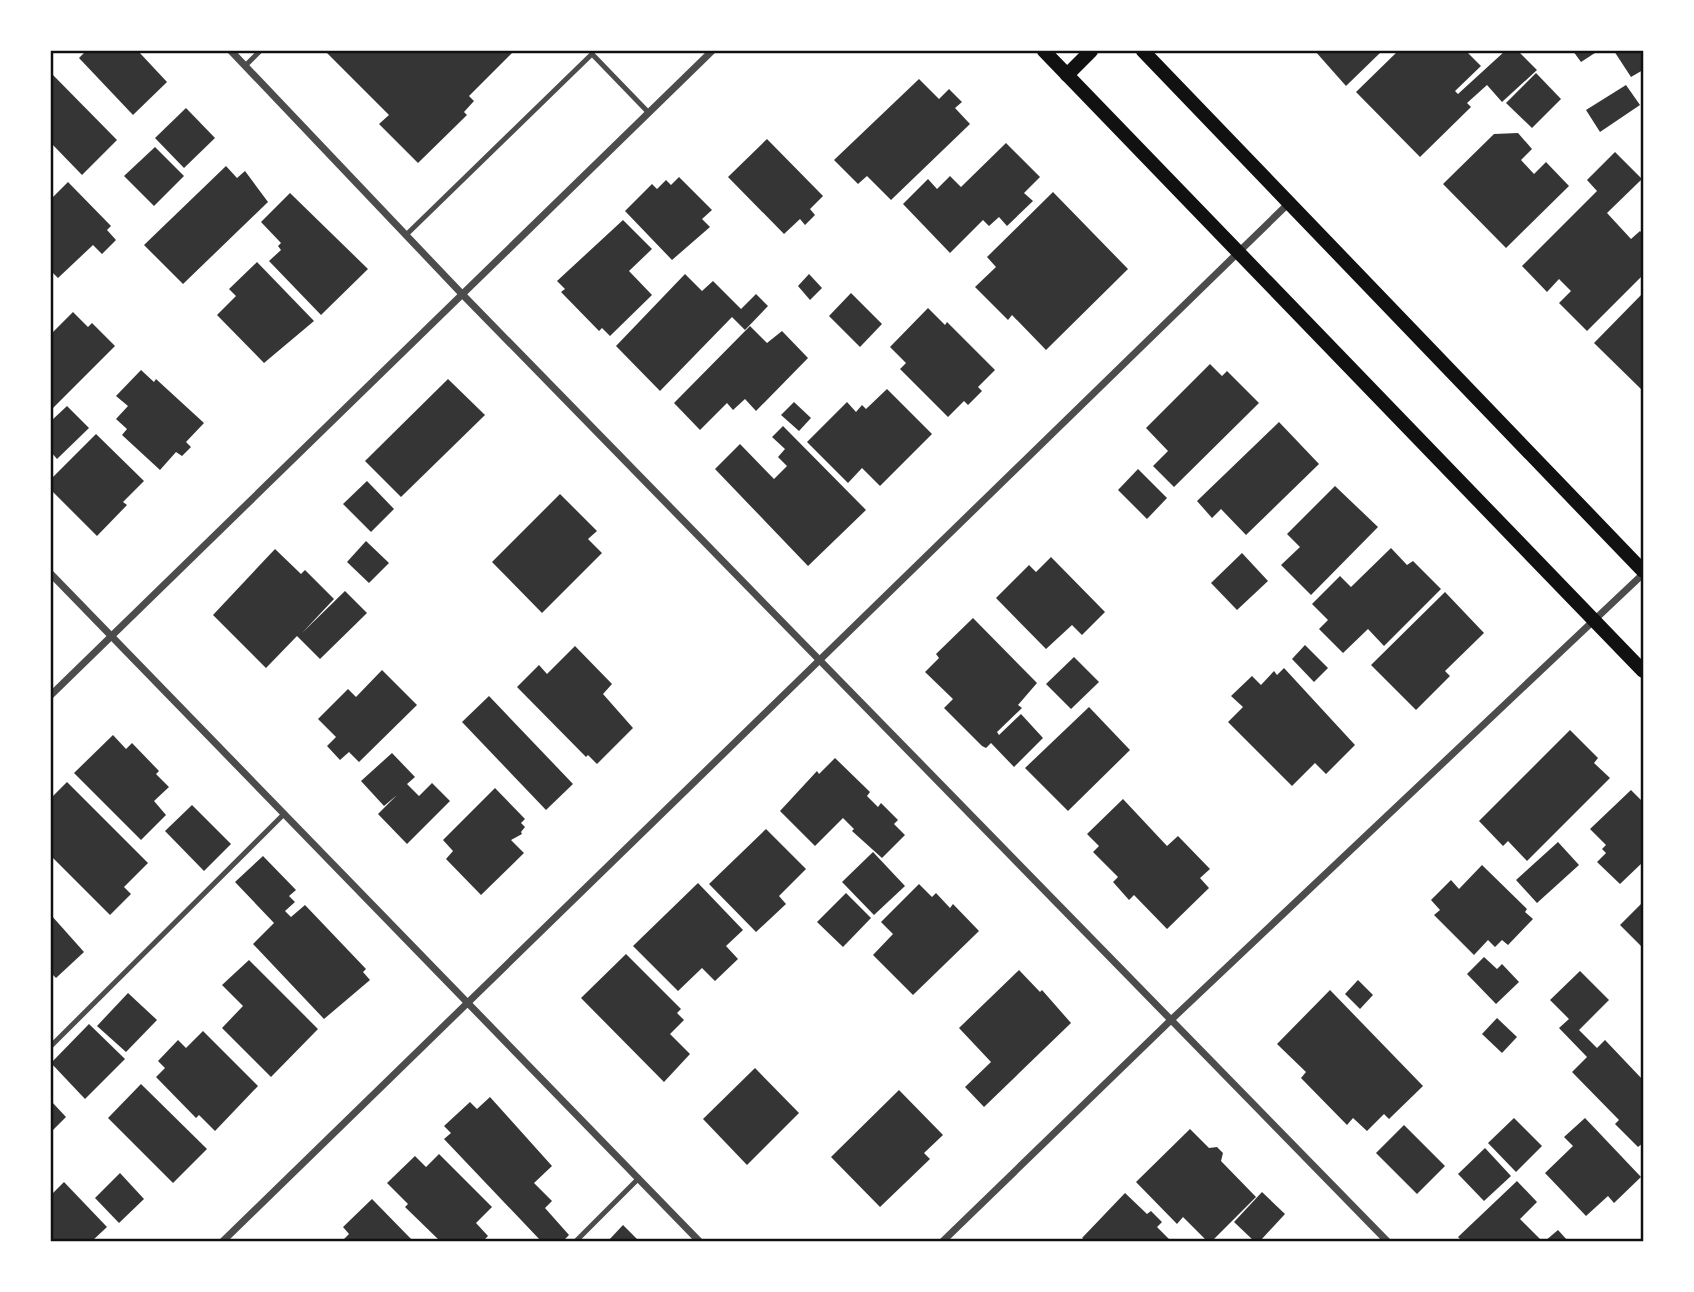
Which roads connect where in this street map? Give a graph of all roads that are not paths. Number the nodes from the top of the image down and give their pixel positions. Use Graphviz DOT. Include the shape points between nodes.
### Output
graph roads {
  1 [pos="231,51"];
  2 [pos="260,51"];
  3 [pos="712,51"];
  4 [pos="1044,51"];
  5 [pos="1091,51"];
  6 [pos="1143,51"];
  7 [pos="245,66"];
  8 [pos="1067,75"];
  9 [pos="649,113"];
  10 [pos="1290,202"];
  11 [pos="406,235"];
  12 [pos="1239,253"];
  13 [pos="462,294"];
  14 [pos="1643,573"];
  15 [pos="51,574"];
  16 [pos="1594,620"];
  17 [pos="111,636"];
  18 [pos="822,662"];
  19 [pos="1643,671"];
  20 [pos="51,695"];
  21 [pos="284,814"];
  22 [pos="468,1004"];
  23 [pos="1172,1019"];
  24 [pos="51,1046"];
  25 [pos="639,1178"];
  26 [pos="223,1241"];
  27 [pos="576,1241"];
  28 [pos="699,1241"];
  29 [pos="943,1241"];
  30 [pos="1387,1241"];
  1 -- 7 [label="street"];
  2 -- 7 [label="lane"];
  3 -- 9 [label="street"];
  4 -- 8 [label="main road"];
  5 -- 8 [label="main road"];
  6 -- 10 [label="main road"];
  7 -- 11 [label="street"];
  8 -- 12 [label="main road"];
  9 -- 11 [label="lane" via="592,54"];
  9 -- 13 [label="street"];
  10 -- 12 [label="street"];
  10 -- 14 [label="main road"];
  11 -- 13 [label="street"];
  12 -- 16 [label="main road"];
  12 -- 18 [label="street"];
  13 -- 17 [label="street"];
  13 -- 18 [label="street"];
  14 -- 16 [label="street"];
  15 -- 17 [label="street"];
  16 -- 19 [label="main road"];
  16 -- 23 [label="street"];
  17 -- 20 [label="street"];
  17 -- 21 [label="street"];
  18 -- 22 [label="street"];
  18 -- 23 [label="street"];
  21 -- 22 [label="street"];
  21 -- 24 [label="lane"];
  22 -- 25 [label="street"];
  22 -- 26 [label="street"];
  23 -- 29 [label="street"];
  23 -- 30 [label="street"];
  25 -- 27 [label="lane"];
  25 -- 28 [label="street"];
}
